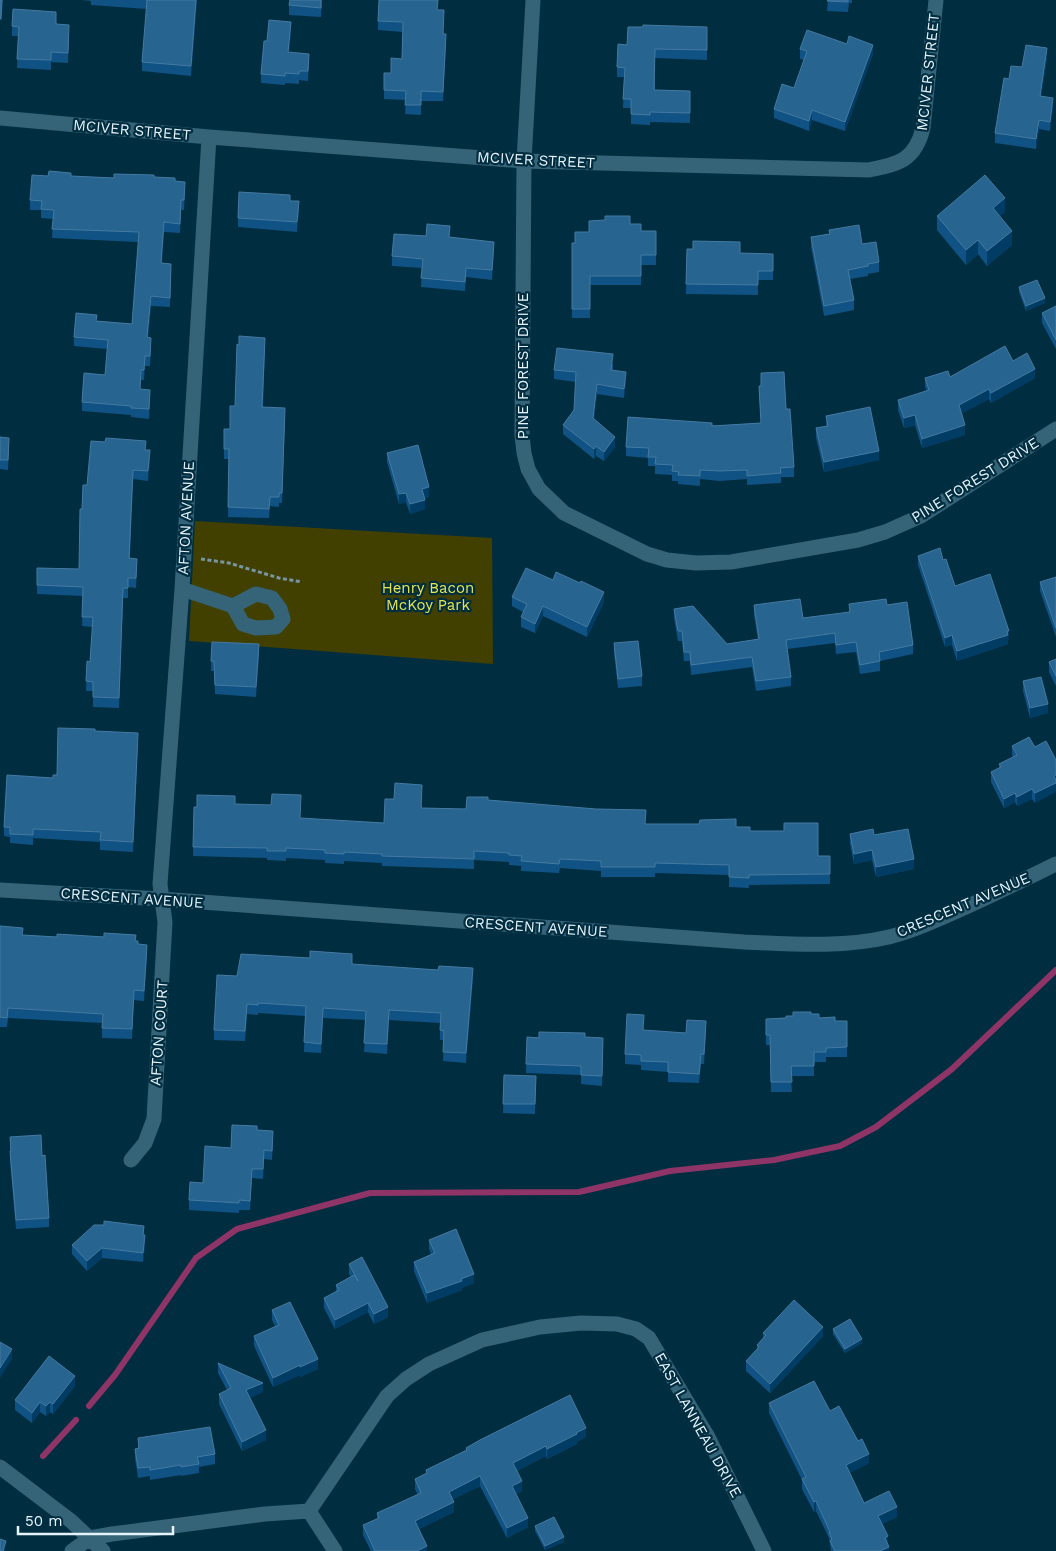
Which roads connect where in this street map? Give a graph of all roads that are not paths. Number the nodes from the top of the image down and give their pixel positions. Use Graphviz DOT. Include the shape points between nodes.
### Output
graph roads {
  1 [pos="533,0"];
  2 [pos="936,0"];
  3 [pos="0,118"];
  4 [pos="209,137"];
  5 [pos="524,162"];
  6 [pos="1056,430"];
  7 [pos="182,589"];
  8 [pos="234,606"];
  9 [pos="1056,864"];
  10 [pos="0,890"];
  11 [pos="161,900"];
  12 [pos="131,1160"];
  13 [pos="0,1467"];
  14 [pos="309,1511"];
  15 [pos="90,1538"];
  16 [pos="72,1551"];
  17 [pos="103,1551"];
  18 [pos="335,1551"];
  19 [pos="764,1551"];
  1 -- 5 [label="street, PINE FOREST DRIVE"];
  2 -- 5 [label="street, MCIVER STREET" via="923,128 919,143 910,155 894,165 869,170"];
  3 -- 4 [label="street, MCIVER STREET"];
  4 -- 5 [label="street, MCIVER STREET"];
  4 -- 7 [label="street, AFTON AVENUE"];
  5 -- 6 [label="street, PINE FOREST DRIVE" via="521,416 524,453 539,489 564,513 647,554 667,560 696,563 741,560 858,540 885,532 921,516"];
  7 -- 8 [label="street"];
  7 -- 11 [label="street, AFTON AVENUE"];
  9 -- 11 [label="street, CRESCENT AVENUE" via="916,928 889,937 852,943 744,942"];
  10 -- 11 [label="street, CRESCENT AVENUE"];
  11 -- 12 [label="street, AFTON COURT" via="166,922 154,1119 145,1143"];
  13 -- 15 [label="street"];
  14 -- 15 [label="street"];
  14 -- 18 [label="street"];
  14 -- 19 [label="street, EAST LANNEAU DRIVE" via="387,1396 406,1378 429,1364 482,1340 540,1327 617,1324 636,1329 649,1338 708,1437"];
  15 -- 16 [label="street"];
  15 -- 17 [label="street"];
}
